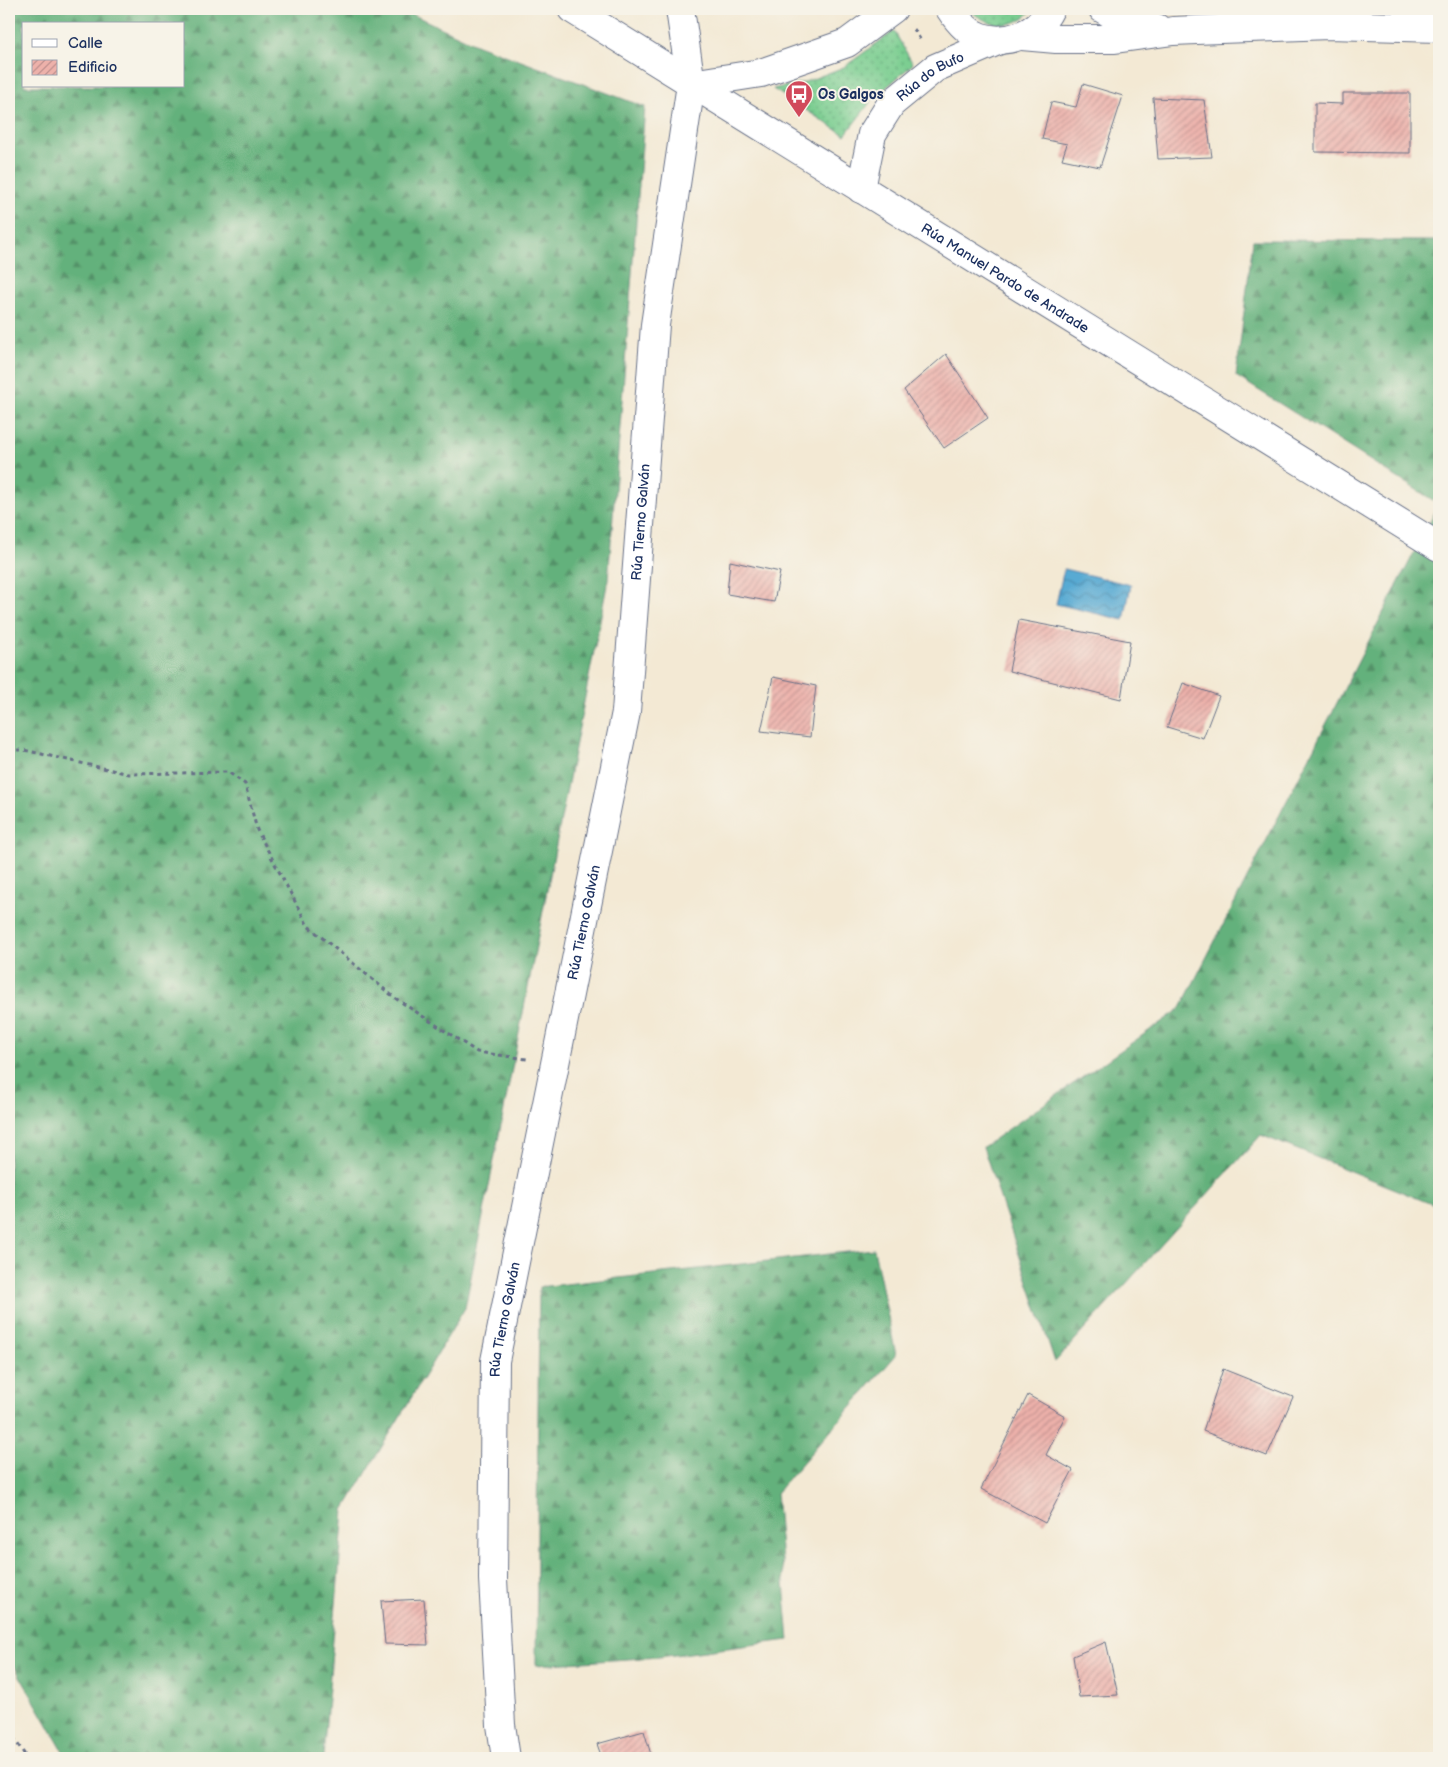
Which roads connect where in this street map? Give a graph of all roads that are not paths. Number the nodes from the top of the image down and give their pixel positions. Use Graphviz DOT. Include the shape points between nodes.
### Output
graph roads {
  1 [pos="572,9"];
  2 [pos="680,9"];
  3 [pos="950,9"];
  4 [pos="1050,9"];
  5 [pos="1103,9"];
  6 [pos="903,17"];
  7 [pos="1334,17"];
  8 [pos="1439,28"];
  9 [pos="1173,32"];
  10 [pos="1011,38"];
  11 [pos="691,84"];
  12 [pos="861,189"];
  13 [pos="1439,547"];
  14 [pos="506,1758"];
  1 -- 11 [label="street, Rúa Manuel Pardo de Andrade"];
  2 -- 11 [label="street, Rúa Tierno Galván"];
  3 -- 10 [label="street" via="957,20 980,36"];
  4 -- 10 [label="street" via="1039,25"];
  5 -- 9 [label="street, Rúa do Bufo" via="1118,18"];
  6 -- 11 [label="street" via="847,43 761,73"];
  7 -- 8 [label="street, Rúa do Bufo"];
  7 -- 9 [label="street, Rúa do Bufo"];
  9 -- 10 [label="street, Rúa do Bufo" via="1115,39"];
  10 -- 12 [label="street, Rúa do Bufo" via="935,68 891,104 872,134"];
  11 -- 12 [label="street, Rúa Manuel Pardo de Andrade"];
  11 -- 14 [label="street, Rúa Tierno Galván" via="655,325 626,712 495,1361 493,1580 501,1725"];
  12 -- 13 [label="street, Rúa Manuel Pardo de Andrade"];
}
